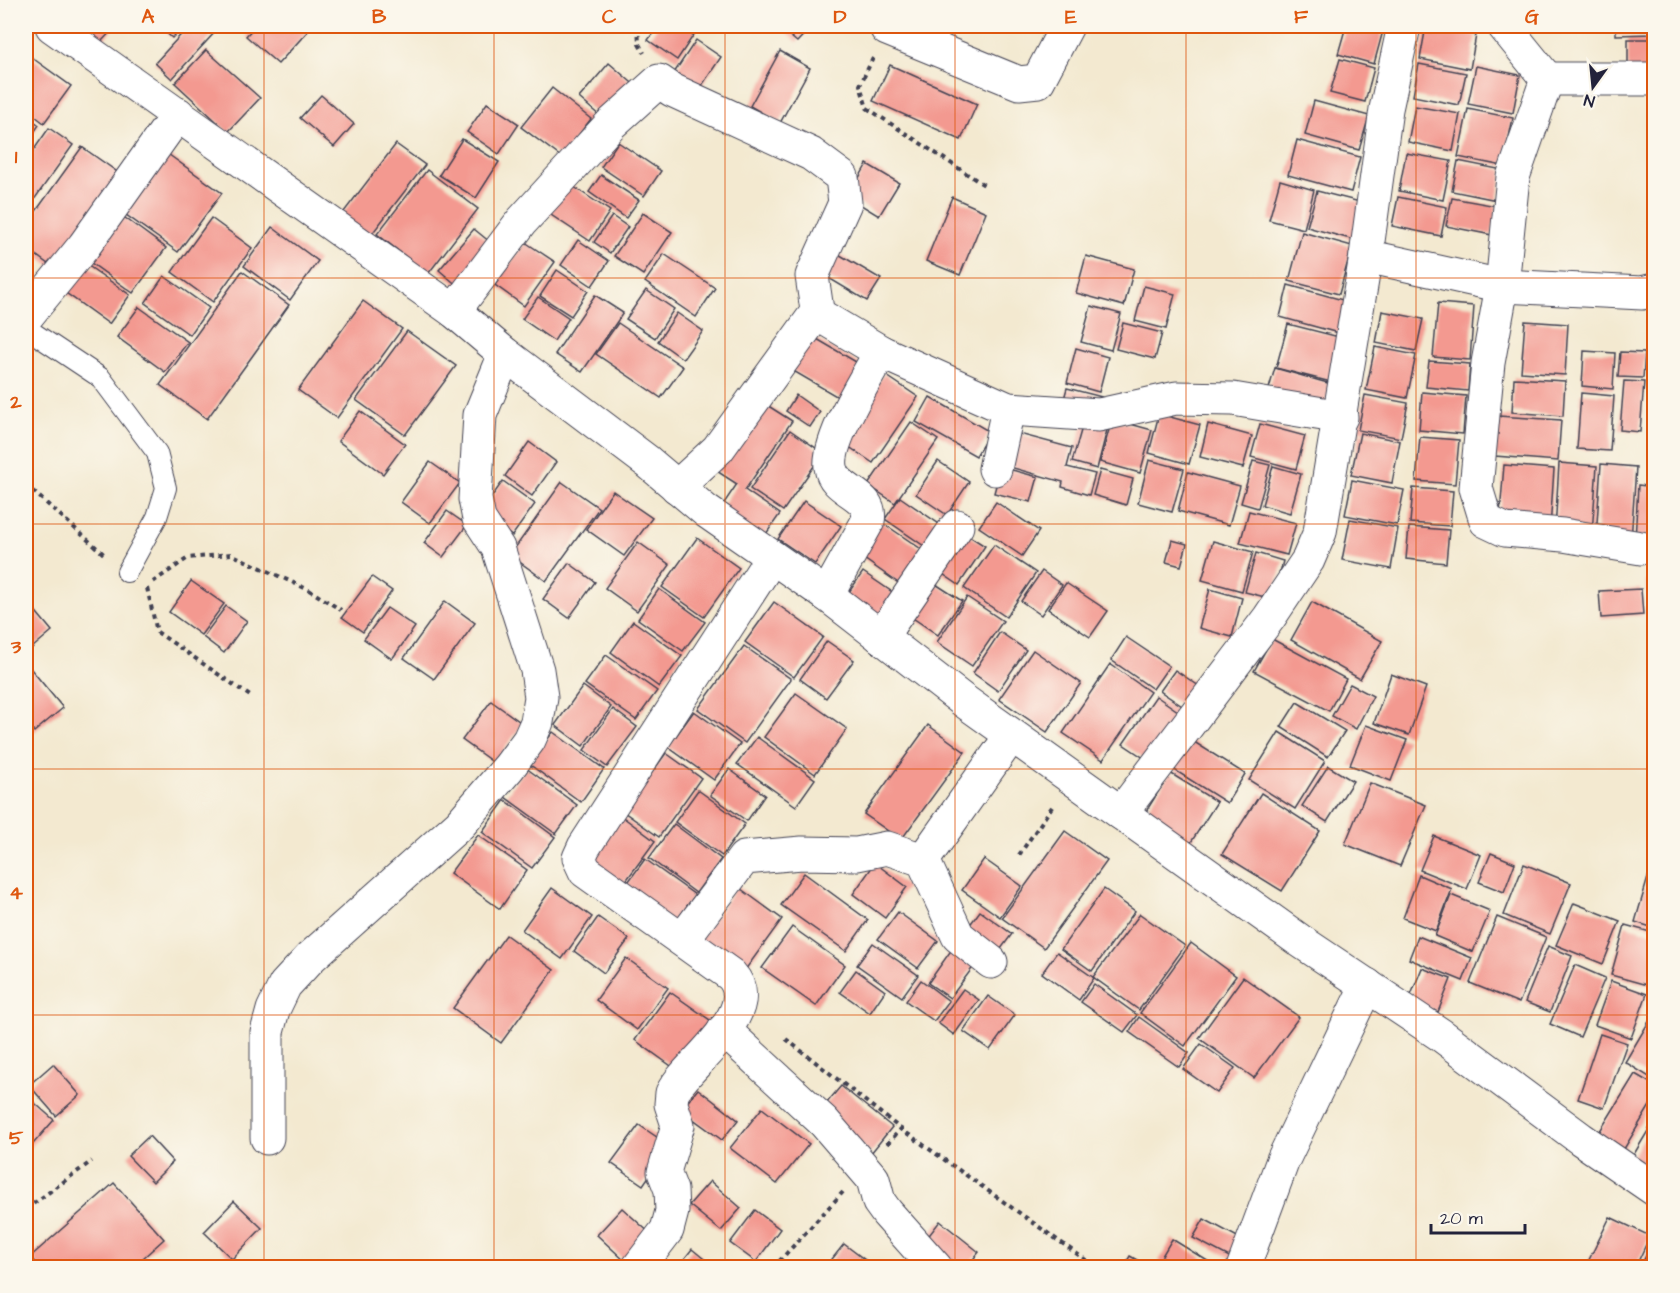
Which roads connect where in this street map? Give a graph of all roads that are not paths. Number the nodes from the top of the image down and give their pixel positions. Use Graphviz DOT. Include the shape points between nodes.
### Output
graph roads {
  1 [pos="52,26"];
  2 [pos="1067,26"];
  3 [pos="1404,26"];
  4 [pos="1504,26"];
  5 [pos="888,27"];
  6 [pos="1547,79"];
  7 [pos="1654,79"];
  8 [pos="178,114"];
  9 [pos="1366,256"];
  10 [pos="1502,286"];
  11 [pos="1654,290"];
  12 [pos="454,311"];
  13 [pos="26,317"];
  14 [pos="818,317"];
  15 [pos="26,328"];
  16 [pos="881,352"];
  17 [pos="505,354"];
  18 [pos="1008,409"];
  19 [pos="1341,417"];
  20 [pos="995,469"];
  21 [pos="677,487"];
  22 [pos="957,526"];
  23 [pos="1641,548"];
  24 [pos="772,557"];
  25 [pos="127,572"];
  26 [pos="827,595"];
  27 [pos="881,638"];
  28 [pos="1011,736"];
  29 [pos="1121,813"];
  30 [pos="923,860"];
  31 [pos="683,939"];
  32 [pos="991,962"];
  33 [pos="1366,985"];
  34 [pos="724,1030"];
  35 [pos="267,1138"];
  36 [pos="1654,1189"];
  37 [pos="638,1268"];
  38 [pos="936,1268"];
  39 [pos="1243,1268"];
  1 -- 8 [label="street"];
  2 -- 5 [label="street" via="1038,81 1019,83"];
  3 -- 9 [label="street" via="1386,109"];
  4 -- 6 [label="street"];
  6 -- 7 [label="street"];
  6 -- 10 [label="street" via="1513,177"];
  8 -- 12 [label="street"];
  8 -- 13 [label="street" via="84,246"];
  9 -- 10 [label="street"];
  9 -- 19 [label="street"];
  10 -- 11 [label="street" via="1642,293"];
  10 -- 23 [label="street" via="1485,386 1476,488 1481,512 1486,521 1505,530"];
  12 -- 14 [label="street" via="528,214 611,124 659,81 812,154 842,177 844,202 812,276"];
  12 -- 17 [label="street"];
  14 -- 16 [label="street"];
  14 -- 21 [label="street" via="718,449"];
  15 -- 25 [label="lane" via="101,378 157,453 166,488 157,517"];
  16 -- 18 [label="street"];
  16 -- 26 [label="street" via="852,401 831,456 836,479 867,503 870,511"];
  17 -- 21 [label="street"];
  17 -- 35 [label="street" via="480,415 475,499 479,519 498,548 537,670 541,697 537,722 516,758 460,824 311,957 285,985 267,1032"];
  18 -- 19 [label="street" via="1099,416 1176,398 1233,399"];
  18 -- 20 [label="street"];
  19 -- 29 [label="street" via="1320,532 1308,560"];
  21 -- 24 [label="street"];
  22 -- 27 [label="street"];
  24 -- 26 [label="street"];
  24 -- 31 [label="street" via="579,858 585,871"];
  26 -- 27 [label="street"];
  27 -- 28 [label="street"];
  28 -- 29 [label="street"];
  28 -- 30 [label="street"];
  29 -- 33 [label="street"];
  30 -- 31 [label="street" via="887,848 857,854 744,858"];
  30 -- 32 [label="street" via="958,936"];
  31 -- 34 [label="street" via="737,982 740,1003"];
  33 -- 36 [label="street"];
  33 -- 39 [label="street" via="1283,1160"];
  34 -- 37 [label="street" via="672,1093 671,1104 678,1125 664,1172 671,1190 672,1211 667,1230"];
  34 -- 38 [label="street" via="789,1087 865,1168 887,1214"];
}
